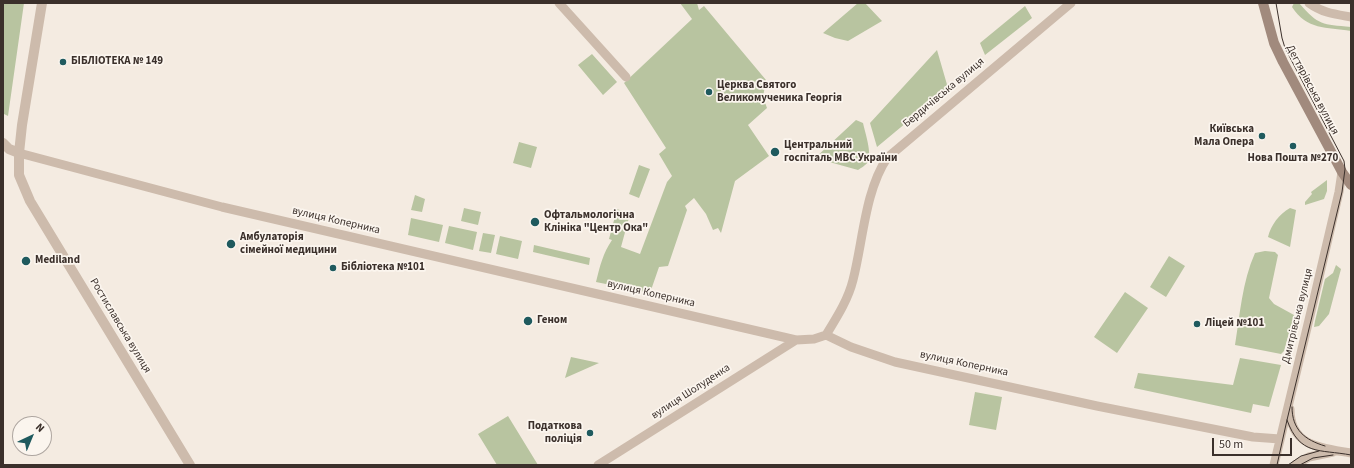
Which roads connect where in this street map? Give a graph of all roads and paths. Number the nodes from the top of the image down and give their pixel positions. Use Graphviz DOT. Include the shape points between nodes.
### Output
graph roads {
  1 [pos="42,3"];
  2 [pos="559,3"];
  3 [pos="1071,3"];
  4 [pos="1263,3"];
  5 [pos="1309,3"];
  6 [pos="1351,16"];
  7 [pos="626,77"];
  8 [pos="5,147"];
  9 [pos="19,153"];
  10 [pos="1342,172"];
  11 [pos="1351,185"];
  12 [pos="826,335"];
  13 [pos="796,340"];
  14 [pos="1290,400"];
  15 [pos="1280,439"];
  16 [pos="1350,453"];
  17 [pos="190,465"];
  18 [pos="598,465"];
  19 [pos="1274,465"];
  20 [pos="1295,465"];
  1 -- 9 [label="street, Ростиславська вулиця"];
  2 -- 7 [label="street"];
  3 -- 12 [label="street, Бердичівська вулиця" via="887,158 873,187 853,281 842,309"];
  4 -- 10 [label="main road, Дегтярівська вулиця" via="1274,43"];
  5 -- 6 [label="street" via="1330,14"];
  8 -- 9 [label="street"];
  9 -- 13 [label="street, вулиця Коперника" via="222,207"];
  9 -- 17 [label="street, Ростиславська вулиця" via="19,175 30,201"];
  10 -- 11 [label="main road, Дегтярівська вулиця"];
  10 -- 14 [label="street, Дмитрівська вулиця"];
  12 -- 13 [label="street, вулиця Коперника"];
  12 -- 15 [label="street, вулиця Коперника" via="851,347 895,362 1253,437"];
  13 -- 18 [label="street, вулиця Шолуденка"];
  14 -- 15 [label="street, Дмитрівська вулиця"];
  14 -- 16 [label="street" via="1292,426 1303,440 1309,444"];
  15 -- 19 [label="street, Дмитрівська вулиця"];
  16 -- 20 [label="street" via="1323,453"];
}
